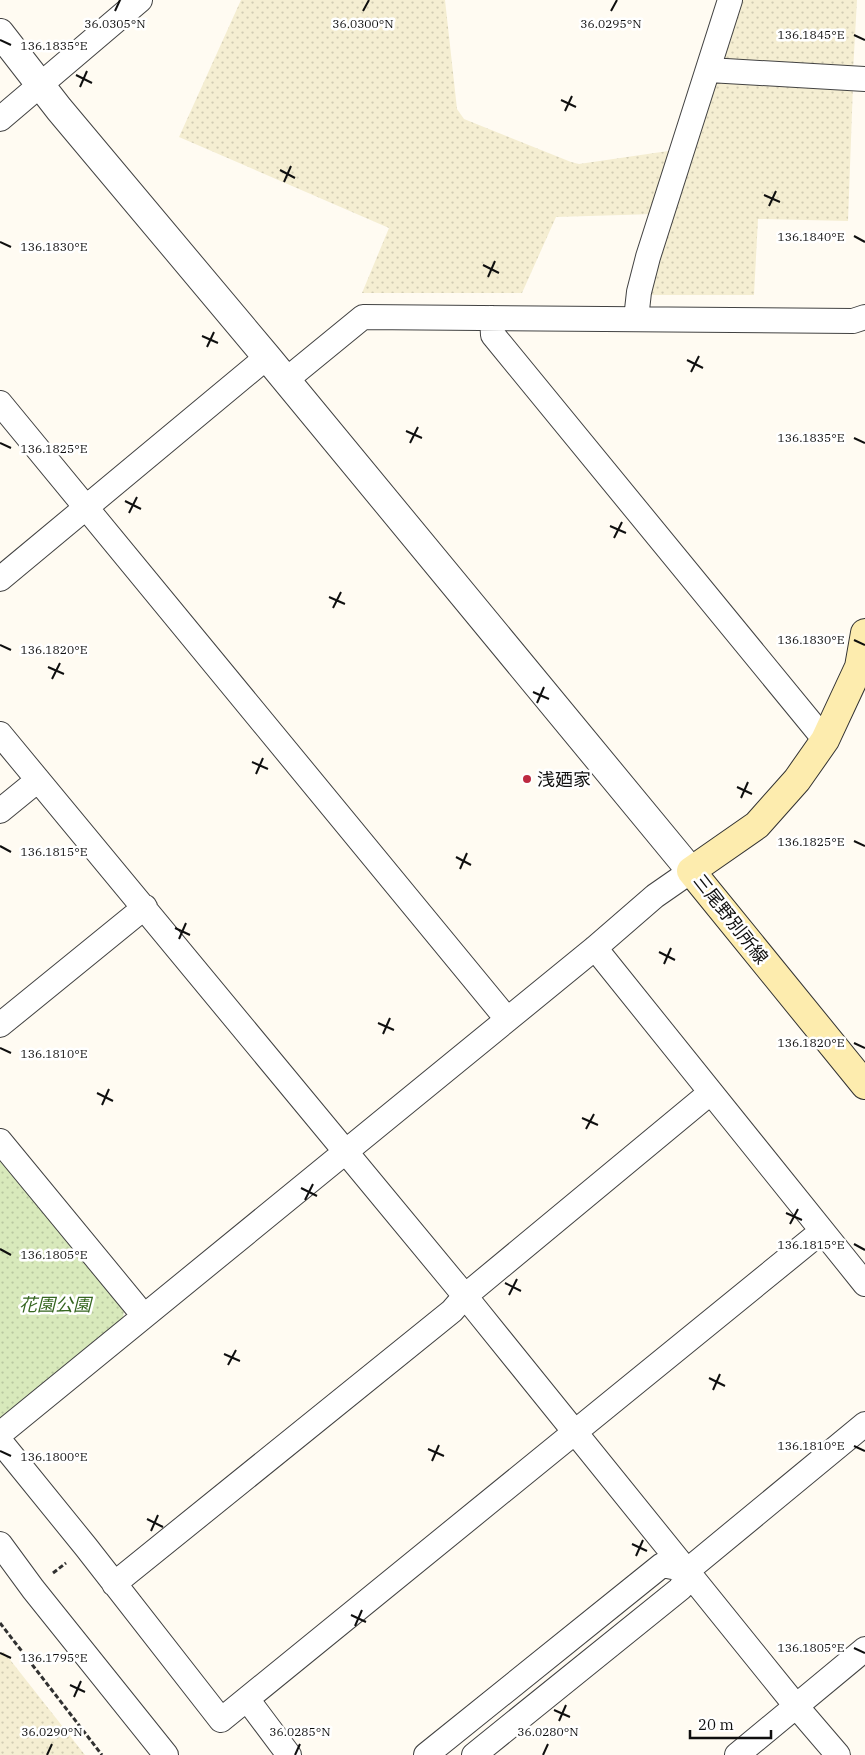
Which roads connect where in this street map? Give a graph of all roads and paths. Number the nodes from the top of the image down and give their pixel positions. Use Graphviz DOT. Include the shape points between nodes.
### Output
graph roads {
  1 [pos="140,0"];
  2 [pos="730,0"];
  3 [pos="0,33"];
  4 [pos="709,70"];
  5 [pos="865,79"];
  6 [pos="40,85"];
  7 [pos="0,119"];
  8 [pos="865,317"];
  9 [pos="492,318"];
  10 [pos="636,319"];
  11 [pos="268,357"];
  12 [pos="286,380"];
  13 [pos="0,403"];
  14 [pos="86,509"];
  15 [pos="0,579"];
  16 [pos="865,633"];
  17 [pos="862,669"];
  18 [pos="0,734"];
  19 [pos="824,740"];
  20 [pos="38,780"];
  21 [pos="0,810"];
  22 [pos="692,871"];
  23 [pos="144,907"];
  24 [pos="594,948"];
  25 [pos="507,1019"];
  26 [pos="0,1024"];
  27 [pos="865,1085"];
  28 [pos="710,1093"];
  29 [pos="0,1141"];
  30 [pos="345,1152"];
  31 [pos="822,1231"];
  32 [pos="865,1284"];
  33 [pos="465,1296"];
  34 [pos="144,1316"];
  35 [pos="865,1424"];
  36 [pos="575,1432"];
  37 [pos="0,1434"];
  38 [pos="0,1441"];
  39 [pos="0,1544"];
  40 [pos="86,1548"];
  41 [pos="688,1570"];
  42 [pos="114,1584"];
  43 [pos="33,1588"];
  44 [pos="0,1623"];
  45 [pos="865,1648"];
  46 [pos="246,1699"];
  47 [pos="796,1706"];
  48 [pos="102,1755"];
  49 [pos="166,1755"];
  50 [pos="289,1755"];
  51 [pos="426,1755"];
  52 [pos="474,1755"];
  53 [pos="737,1755"];
  54 [pos="838,1755"];
  1 -- 6 [label="street"];
  2 -- 4 [label="street"];
  3 -- 6 [label="street"];
  4 -- 5 [label="street"];
  4 -- 10 [label="street" via="648,257"];
  6 -- 7 [label="street"];
  6 -- 11 [label="street"];
  8 -- 10 [label="street" via="852,321"];
  9 -- 10 [label="street"];
  9 -- 12 [label="street" via="363,317"];
  9 -- 19 [label="street" via="493,335"];
  11 -- 12 [label="street"];
  11 -- 14 [label="street"];
  12 -- 22 [label="street"];
  13 -- 14 [label="street"];
  14 -- 15 [label="street"];
  14 -- 25 [label="street"];
  16 -- 17 [label="main road, 三尾野別所線"];
  17 -- 19 [label="main road, 三尾野別所線"];
  18 -- 20 [label="street"];
  19 -- 22 [label="main road, 三尾野別所線" via="797,780 757,825"];
  20 -- 21 [label="street"];
  20 -- 23 [label="street"];
  22 -- 24 [label="street" via="655,896"];
  22 -- 27 [label="main road, 三尾野別所線"];
  23 -- 26 [label="street"];
  23 -- 30 [label="street"];
  24 -- 25 [label="street"];
  24 -- 28 [label="street"];
  25 -- 30 [label="street"];
  28 -- 31 [label="street"];
  28 -- 33 [label="street"];
  29 -- 34 [label="street"];
  30 -- 33 [label="street"];
  30 -- 34 [label="street"];
  31 -- 32 [label="street"];
  31 -- 36 [label="street"];
  33 -- 36 [label="street"];
  33 -- 42 [label="street" via="452,1311"];
  34 -- 37 [label="street"];
  35 -- 41 [label="street"];
  36 -- 41 [label="street"];
  36 -- 46 [label="street"];
  38 -- 40 [label="street"];
  39 -- 43 [label="street"];
  40 -- 42 [label="street"];
  40 -- 43 [label="path"];
  41 -- 47 [label="street"];
  41 -- 51 [label="street" via="662,1565"];
  41 -- 52 [label="street" via="681,1588"];
  42 -- 46 [label="street" via="220,1720"];
  43 -- 49 [label="street"];
  44 -- 48 [label="path"];
  45 -- 47 [label="street"];
  46 -- 50 [label="street"];
  47 -- 53 [label="street"];
  47 -- 54 [label="street"];
}
